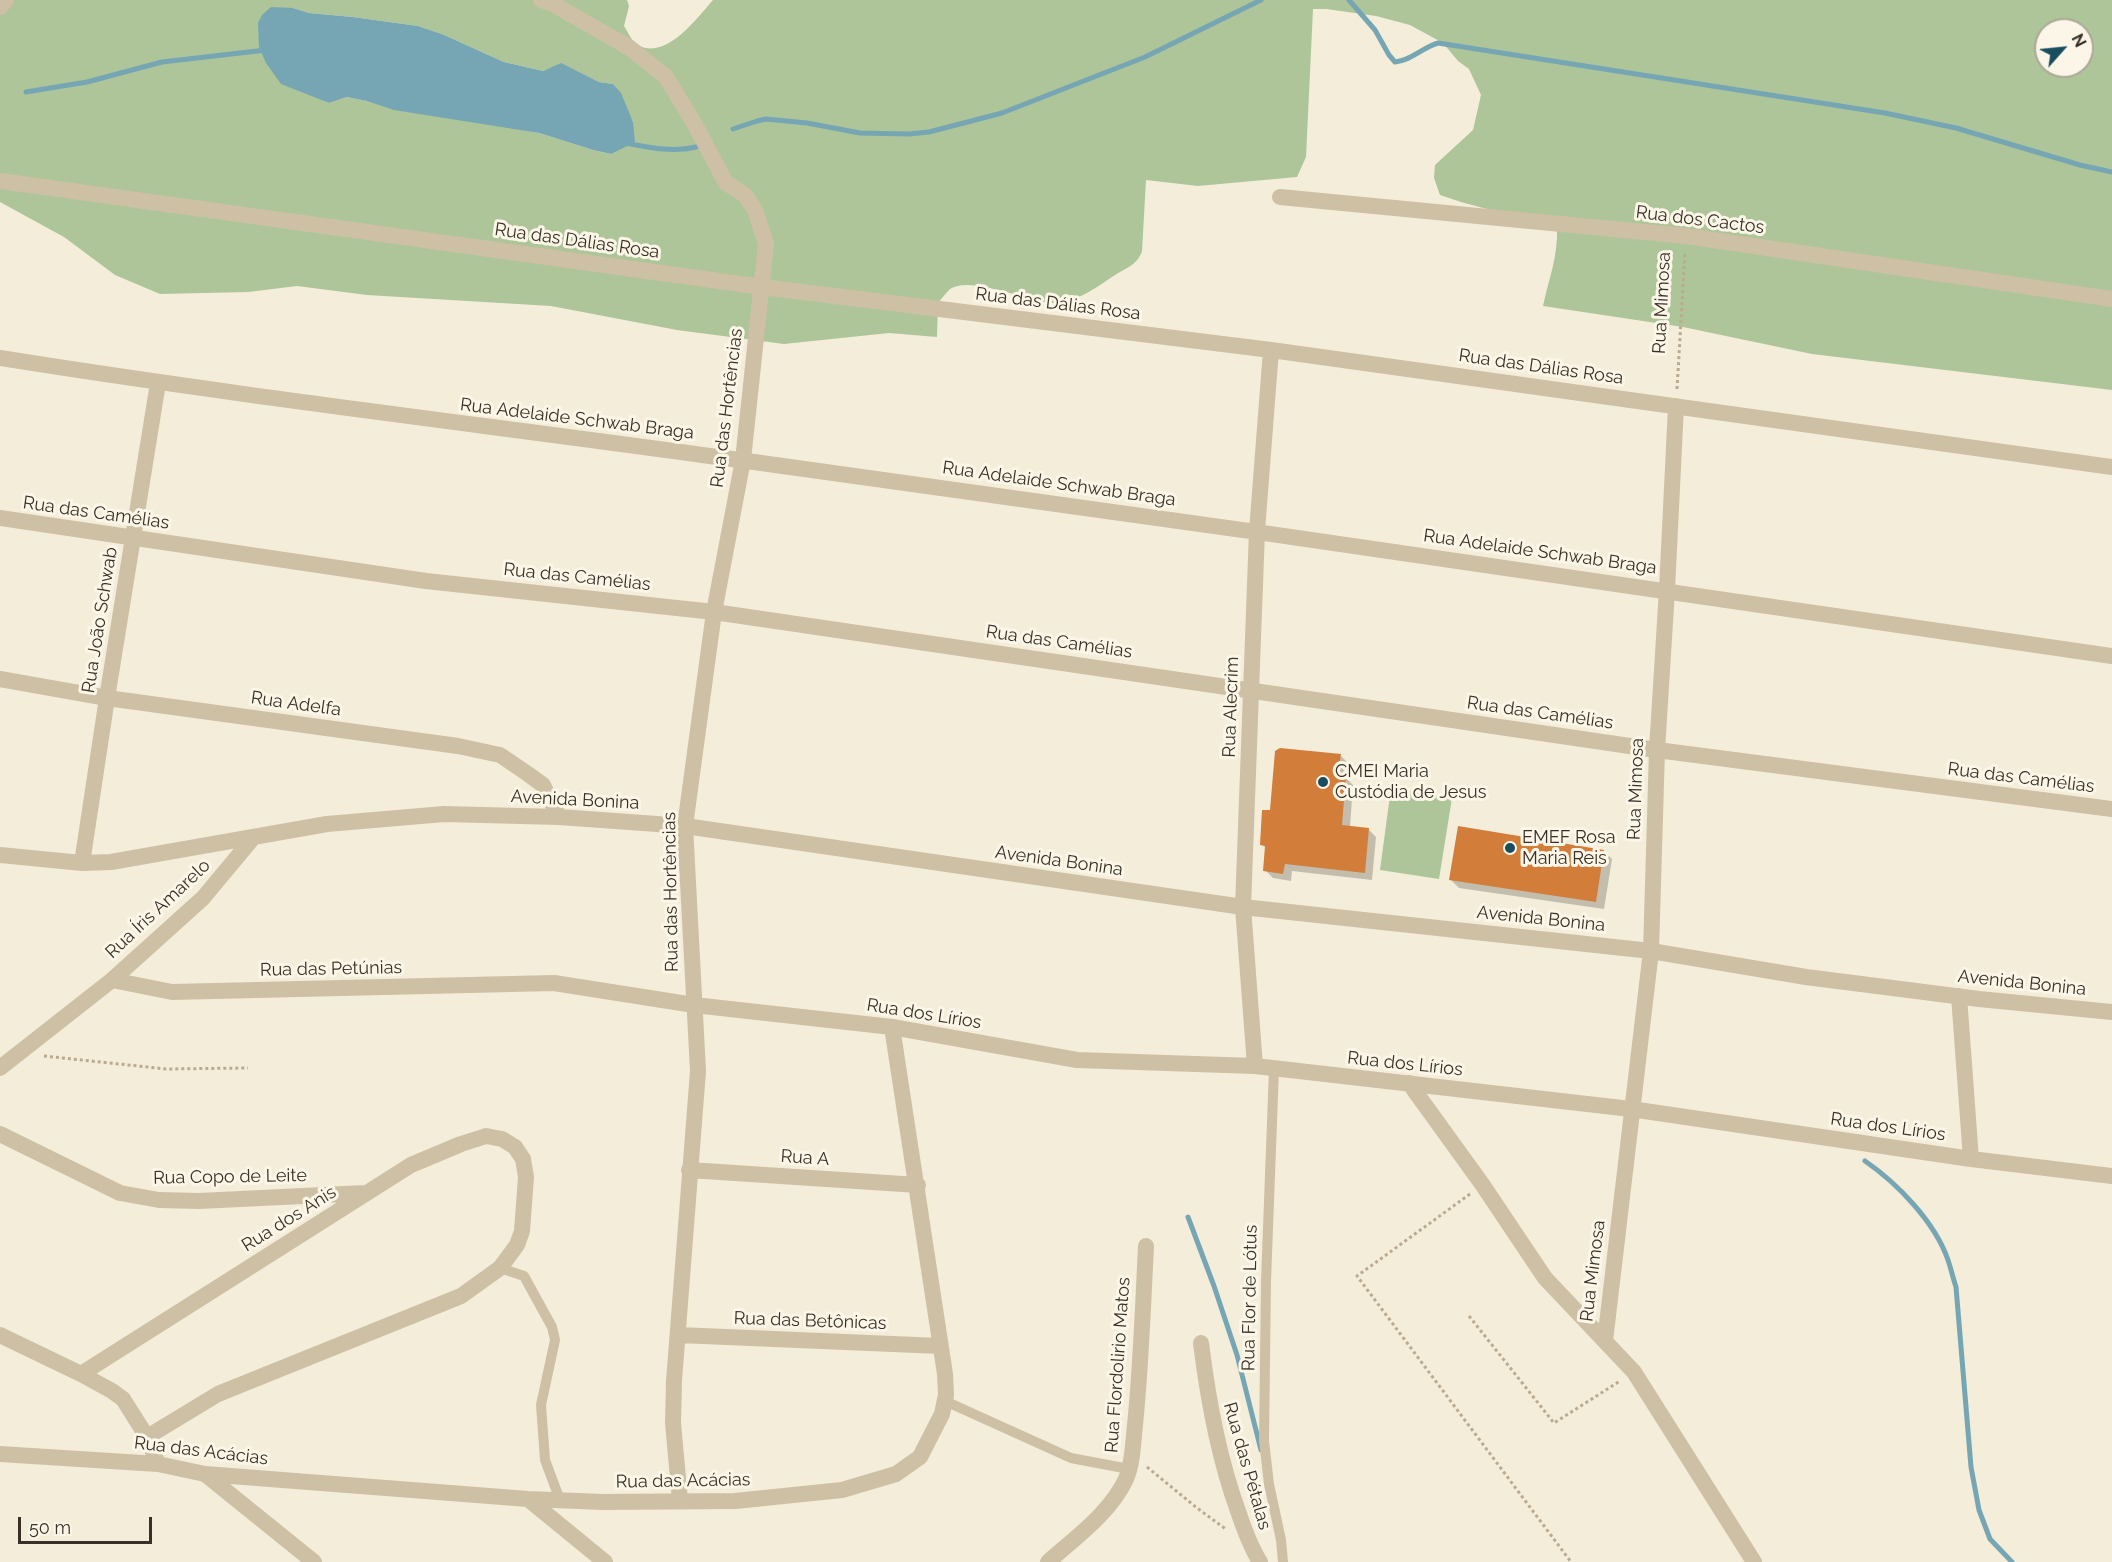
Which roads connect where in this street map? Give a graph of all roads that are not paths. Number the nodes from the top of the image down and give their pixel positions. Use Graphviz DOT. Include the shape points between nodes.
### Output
graph roads {
  1 [pos="6,0"];
  2 [pos="541,0"];
  3 [pos="0,7"];
  4 [pos="0,181"];
  5 [pos="1280,197"];
  6 [pos="762,287"];
  7 [pos="2112,299"];
  8 [pos="1271,350"];
  9 [pos="0,358"];
  10 [pos="158,383"];
  11 [pos="1676,406"];
  12 [pos="742,460"];
  13 [pos="2112,467"];
  14 [pos="0,518"];
  15 [pos="1257,531"];
  16 [pos="133,538"];
  17 [pos="1667,590"];
  18 [pos="714,612"];
  19 [pos="2112,656"];
  20 [pos="0,679"];
  21 [pos="1252,690"];
  22 [pos="106,698"];
  23 [pos="1657,750"];
  24 [pos="2112,809"];
  25 [pos="559,818"];
  26 [pos="685,825"];
  27 [pos="253,838"];
  28 [pos="0,855"];
  29 [pos="82,863"];
  30 [pos="1243,907"];
  31 [pos="1651,951"];
  32 [pos="112,980"];
  33 [pos="1959,996"];
  34 [pos="694,1005"];
  35 [pos="2112,1012"];
  36 [pos="892,1027"];
  37 [pos="1255,1066"];
  38 [pos="0,1068"];
  39 [pos="1274,1069"];
  40 [pos="1409,1083"];
  41 [pos="1631,1109"];
  42 [pos="0,1134"];
  43 [pos="1971,1159"];
  44 [pos="689,1170"];
  45 [pos="2112,1176"];
  46 [pos="918,1185"];
  47 [pos="366,1193"];
  48 [pos="1146,1246"];
  49 [pos="500,1268"];
  50 [pos="0,1335"];
  51 [pos="679,1335"];
  52 [pos="1605,1341"];
  53 [pos="1201,1343"];
  54 [pos="940,1346"];
  55 [pos="81,1374"];
  56 [pos="945,1401"];
  57 [pos="147,1437"];
  58 [pos="0,1454"];
  59 [pos="1130,1462"];
  60 [pos="158,1464"];
  61 [pos="205,1474"];
  62 [pos="528,1499"];
  63 [pos="560,1500"];
  64 [pos="680,1500"];
  65 [pos="314,1562"];
  66 [pos="605,1562"];
  67 [pos="1048,1562"];
  68 [pos="1260,1562"];
  69 [pos="1283,1562"];
  70 [pos="1754,1562"];
  1 -- 3 [label="street"];
  2 -- 6 [label="street, Rua das Hortências" via="630,48 666,77 726,183 745,195 755,210 766,244"];
  4 -- 6 [label="street, Rua das Dálias Rosa"];
  5 -- 7 [label="street, Rua dos Cactos" via="1686,236"];
  6 -- 8 [label="street, Rua das Dálias Rosa"];
  6 -- 12 [label="street, Rua das Hortências"];
  8 -- 11 [label="street, Rua das Dálias Rosa"];
  8 -- 15 [label="street, Rua Alecrim"];
  9 -- 10 [label="street, Rua Adelaide Schwab Braga"];
  10 -- 12 [label="street, Rua Adelaide Schwab Braga"];
  10 -- 16 [label="street, Rua João Schwab"];
  11 -- 13 [label="street, Rua das Dálias Rosa"];
  11 -- 17 [label="street, Rua Mimosa"];
  12 -- 15 [label="street, Rua Adelaide Schwab Braga"];
  12 -- 18 [label="street, Rua das Hortências"];
  14 -- 16 [label="street, Rua das Camélias"];
  15 -- 17 [label="street, Rua Adelaide Schwab Braga"];
  15 -- 21 [label="street, Rua Alecrim"];
  16 -- 18 [label="street, Rua das Camélias" via="426,580"];
  16 -- 22 [label="street, Rua João Schwab"];
  17 -- 19 [label="street, Rua Adelaide Schwab Braga"];
  17 -- 23 [label="street, Rua Mimosa"];
  18 -- 21 [label="street, Rua das Camélias"];
  18 -- 26 [label="street, Rua das Hortências"];
  20 -- 22 [label="street, Rua Adelfa"];
  21 -- 23 [label="street, Rua das Camélias"];
  21 -- 30 [label="street, Rua Alecrim"];
  22 -- 25 [label="street, Rua Adelfa" via="500,755 543,785"];
  22 -- 29 [label="street, Rua João Schwab"];
  23 -- 24 [label="street, Rua das Camélias"];
  23 -- 31 [label="street, Rua Mimosa"];
  25 -- 26 [label="street, Avenida Bonina"];
  25 -- 27 [label="street, Avenida Bonina" via="444,814 327,824"];
  26 -- 30 [label="street, Avenida Bonina"];
  26 -- 34 [label="street, Rua das Hortências"];
  27 -- 29 [label="street, Avenida Bonina" via="111,862"];
  27 -- 32 [label="street, Rua Íris Amarelo" via="203,898"];
  28 -- 29 [label="street, Avenida Bonina"];
  30 -- 31 [label="street, Avenida Bonina"];
  30 -- 37 [label="street, Rua Alecrim"];
  31 -- 33 [label="street, Avenida Bonina" via="1806,977"];
  31 -- 41 [label="street, Rua Mimosa"];
  32 -- 34 [label="street, Rua das Petúnias" via="172,992 554,983"];
  32 -- 38 [label="street"];
  33 -- 35 [label="street, Avenida Bonina"];
  33 -- 43 [label="street"];
  34 -- 36 [label="street, Rua dos Lírios"];
  34 -- 44 [label="street, Rua das Hortências" via="698,1071"];
  36 -- 37 [label="street, Rua dos Lírios" via="1077,1060"];
  36 -- 46 [label="street, Rua das Acácias"];
  37 -- 39 [label="street, Rua dos Lírios"];
  39 -- 40 [label="street, Rua dos Lírios"];
  39 -- 69 [label="lane, Rua Flor de Lótus" via="1264,1441"];
  40 -- 41 [label="street, Rua dos Lírios"];
  40 -- 52 [label="street" via="1545,1278"];
  41 -- 43 [label="street, Rua dos Lírios"];
  41 -- 52 [label="street, Rua Mimosa"];
  42 -- 47 [label="street, Rua Copo de Leite" via="120,1193 159,1200"];
  43 -- 45 [label="street, Rua dos Lírios"];
  44 -- 46 [label="street, Rua A"];
  44 -- 51 [label="street, Rua das Hortências"];
  46 -- 54 [label="street, Rua das Acácias"];
  47 -- 49 [label="street, Rua dos Anis" via="411,1165 460,1144 486,1136 502,1139 515,1147 523,1159 526,1192 522,1231"];
  47 -- 55 [label="street, Rua dos Anis"];
  48 -- 59 [label="street, Rua Flordolirio Matos" via="1137,1409"];
  49 -- 57 [label="street" via="461,1296 218,1394"];
  49 -- 63 [label="lane" via="524,1276 552,1328 555,1340 541,1405 545,1461"];
  50 -- 55 [label="street"];
  51 -- 54 [label="street, Rua das Betônicas"];
  51 -- 64 [label="street, Rua das Hortências" via="673,1423"];
  52 -- 70 [label="street" via="1634,1372"];
  53 -- 68 [label="street, Rua das Pétalas" via="1219,1450 1251,1547"];
  54 -- 56 [label="street, Rua das Acácias"];
  55 -- 57 [label="street" via="123,1400"];
  56 -- 59 [label="lane" via="1071,1458"];
  56 -- 64 [label="street, Rua das Acácias" via="920,1457 896,1474 842,1490 735,1502"];
  57 -- 60 [label="street"];
  58 -- 60 [label="street, Rua das Acácias"];
  59 -- 67 [label="street, Rua Flordolirio Matos" via="1127,1477 1109,1504"];
  60 -- 61 [label="street, Rua das Acácias"];
  61 -- 62 [label="street, Rua das Acácias"];
  61 -- 65 [label="street"];
  62 -- 63 [label="street, Rua das Acácias"];
  62 -- 66 [label="street"];
  63 -- 64 [label="street, Rua das Acácias"];
}
